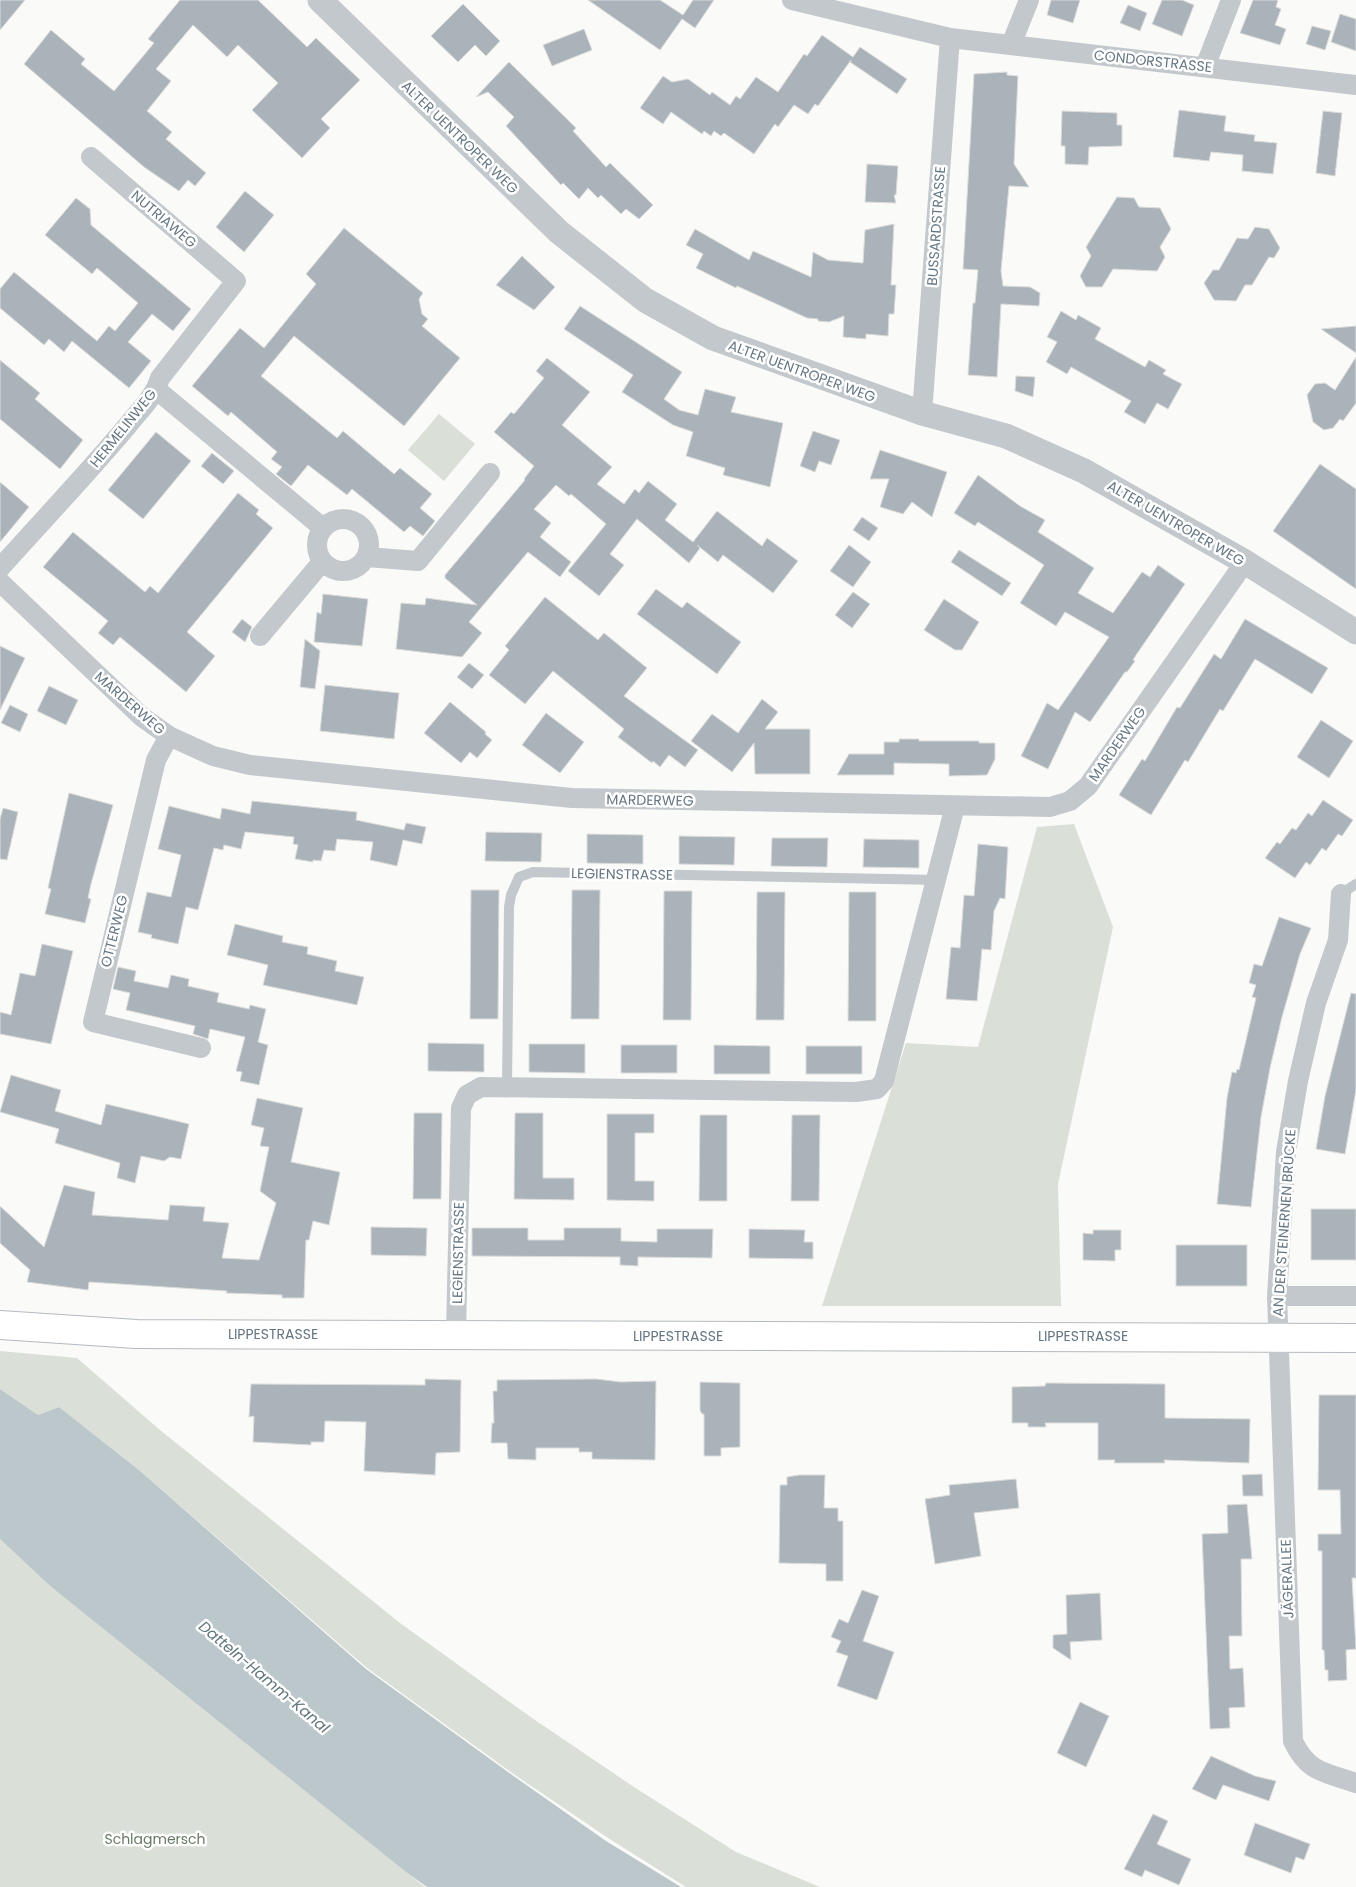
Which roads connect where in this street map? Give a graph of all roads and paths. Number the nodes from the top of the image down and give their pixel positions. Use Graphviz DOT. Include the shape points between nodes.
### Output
graph roads {
  1 [pos="320,0"];
  2 [pos="792,0"];
  3 [pos="1029,0"];
  4 [pos="1231,0"];
  5 [pos="950,38"];
  6 [pos="1011,45"];
  7 [pos="1205,67"];
  8 [pos="1356,85"];
  9 [pos="91,157"];
  10 [pos="236,281"];
  11 [pos="157,390"];
  12 [pos="922,413"];
  13 [pos="490,473"];
  14 [pos="323,528"];
  15 [pos="367,557"];
  16 [pos="322,562"];
  17 [pos="1245,562"];
  18 [pos="0,568"];
  19 [pos="0,582"];
  20 [pos="1356,632"];
  21 [pos="260,636"];
  22 [pos="168,736"];
  23 [pos="955,806"];
  24 [pos="938,880"];
  25 [pos="1349,889"];
  26 [pos="201,1048"];
  27 [pos="507,1087"];
  28 [pos="1277,1296"];
  29 [pos="1356,1296"];
  30 [pos="5,1320"];
  31 [pos="456,1334"];
  32 [pos="1278,1337"];
  33 [pos="1356,1338"];
  34 [pos="1356,1782"];
  1 -- 12 [label="street, ALTER UENTROPER WEG" via="551,225 645,300 713,338"];
  2 -- 5 [label="street, CONDORSTRASSE"];
  3 -- 6 [label="street"];
  4 -- 7 [label="street"];
  5 -- 6 [label="street, CONDORSTRASSE"];
  5 -- 12 [label="street, BUSSARDSTRASSE"];
  6 -- 7 [label="street, CONDORSTRASSE"];
  7 -- 8 [label="street, CONDORSTRASSE"];
  9 -- 10 [label="street, NUTRIAWEG"];
  10 -- 11 [label="street, HERMELINWEG" via="160,378"];
  11 -- 14 [label="street"];
  11 -- 18 [label="street, HERMELINWEG" via="70,493"];
  12 -- 17 [label="street, ALTER UENTROPER WEG" via="1006,436 1051,456 1092,475"];
  13 -- 15 [label="street" via="418,561"];
  14 -- 15 [label="street" via="334,520 352,520 364,528 369,537"];
  14 -- 16 [label="street" via="317,541"];
  15 -- 16 [label="street" via="350,571 332,569"];
  16 -- 21 [label="street"];
  17 -- 20 [label="street, ALTER UENTROPER WEG"];
  17 -- 23 [label="street, MARDERWEG" via="1088,786 1070,801 1050,807"];
  19 -- 22 [label="street, MARDERWEG" via="142,717"];
  22 -- 23 [label="street, MARDERWEG" via="213,756 250,764 572,798"];
  22 -- 26 [label="street, OTTERWEG" via="156,760 93,1022"];
  23 -- 24 [label="street, LEGIENSTRASSE"];
  24 -- 27 [label="street, LEGIENSTRASSE" via="884,1081 877,1089 856,1092"];
  24 -- 27 [label="lane, LEGIENSTRASSE" via="533,872 519,877 509,907"];
  25 -- 28 [label="street, AN DER STEINERNEN BRÜCKE" via="1338,940 1316,1003 1298,1081 1286,1152"];
  27 -- 31 [label="street, LEGIENSTRASSE" via="473,1090 460,1108"];
  28 -- 29 [label="street"];
  28 -- 32 [label="street, AN DER STEINERNEN BRÜCKE"];
  30 -- 31 [label="main road, LIPPESTRASSE" via="136,1334"];
  31 -- 32 [label="main road, LIPPESTRASSE"];
  32 -- 33 [label="main road, LIPPESTRASSE"];
  32 -- 34 [label="street, JÄGERALLEE" via="1293,1741 1301,1758 1311,1768"];
}
